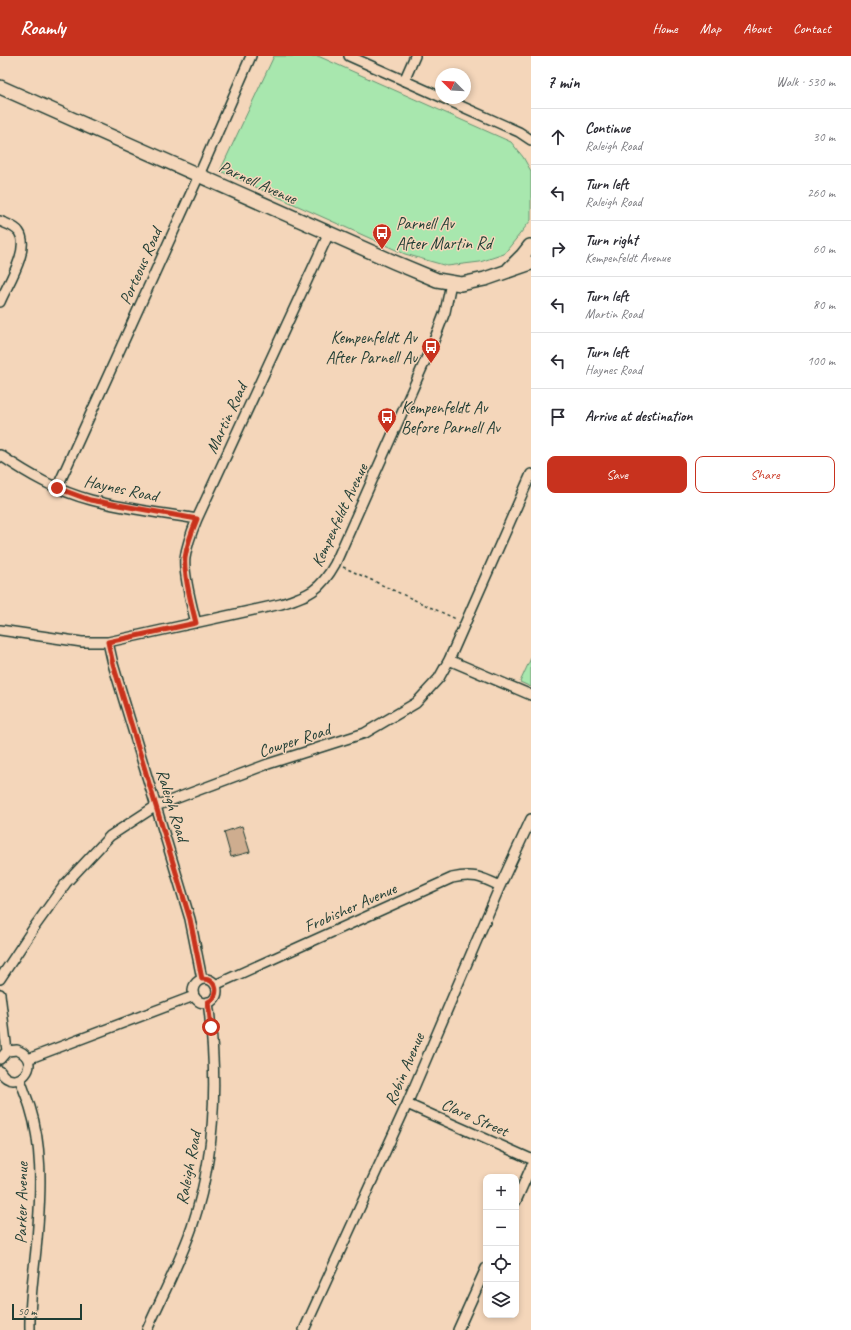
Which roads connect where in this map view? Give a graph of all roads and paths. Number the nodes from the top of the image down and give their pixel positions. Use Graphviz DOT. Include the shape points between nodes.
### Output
graph roads {
  1 [pos="251,56"];
  2 [pos="349,56"];
  3 [pos="415,56"];
  4 [pos="404,81"];
  5 [pos="0,87"];
  6 [pos="435,95"];
  7 [pos="456,104"];
  8 [pos="531,140"];
  9 [pos="199,175"];
  10 [pos="0,221"];
  11 [pos="329,233"];
  12 [pos="531,248"];
  13 [pos="531,263"];
  14 [pos="506,271"];
  15 [pos="451,283"];
  16 [pos="0,302"];
  17 [pos="0,455"];
  18 [pos="531,474"];
  19 [pos="57,488"];
  20 [pos="197,519"];
  21 [pos="335,564"];
  22 [pos="196,623"];
  23 [pos="465,624"];
  24 [pos="0,630"];
  25 [pos="108,642"];
  26 [pos="449,660"];
  27 [pos="531,695"];
  28 [pos="156,806"];
  29 [pos="531,819"];
  30 [pos="500,886"];
  31 [pos="0,979"];
  32 [pos="202,979"];
  33 [pos="215,985"];
  34 [pos="0,994"];
  35 [pos="194,996"];
  36 [pos="208,1002"];
  37 [pos="7,1051"];
  38 [pos="0,1059"];
  39 [pos="28,1059"];
  40 [pos="0,1071"];
  41 [pos="20,1079"];
  42 [pos="407,1104"];
  43 [pos="531,1159"];
  44 [pos="531,1167"];
  45 [pos="519,1194"];
  46 [pos="483,1275"];
  47 [pos="30,1330"];
  48 [pos="146,1330"];
  49 [pos="304,1330"];
  50 [pos="458,1330"];
  1 -- 9 [label="street, Porteous Road"];
  2 -- 4 [label="street"];
  3 -- 4 [label="street"];
  4 -- 6 [label="street"];
  5 -- 9 [label="street, Parnell Avenue"];
  7 -- 8 [label="street" via="519,132"];
  9 -- 11 [label="street, Parnell Avenue"];
  9 -- 19 [label="street, Porteous Road"];
  10 -- 16 [label="street" via="18,231 22,247 21,256"];
  11 -- 15 [label="street, Parnell Avenue" via="437,280"];
  11 -- 20 [label="street, Martin Road"];
  12 -- 14 [label="street, Parnell Avenue"];
  13 -- 14 [label="street, Parnell Avenue"];
  14 -- 15 [label="street, Parnell Avenue" via="471,283"];
  15 -- 21 [label="street, Kempenfeldt Avenue" via="445,312 434,343"];
  17 -- 19 [label="street, Haynes Road" via="30,475"];
  18 -- 23 [label="street, Cowper Road"];
  19 -- 20 [label="street, Haynes Road" via="90,500"];
  20 -- 22 [label="street, Martin Road" via="185,560"];
  21 -- 22 [label="street, Kempenfeldt Avenue" via="322,584 306,596"];
  21 -- 23 [label="path"];
  22 -- 25 [label="street, Kempenfeldt Avenue"];
  23 -- 26 [label="street, Cowper Road"];
  24 -- 25 [label="street, Kempenfeldt Avenue" via="82,642"];
  25 -- 28 [label="street, Raleigh Road"];
  26 -- 27 [label="street"];
  26 -- 28 [label="street, Cowper Road" via="439,678 416,703 365,733 268,764"];
  28 -- 31 [label="street, Cowper Road" via="110,836 66,883"];
  28 -- 32 [label="street, Raleigh Road" via="190,919"];
  29 -- 30 [label="street, Robin Avenue"];
  30 -- 33 [label="street, Frobisher Avenue" via="470,875 452,878"];
  30 -- 42 [label="street, Robin Avenue"];
  32 -- 33 [label="street" via="209,980"];
  32 -- 35 [label="street" via="194,986"];
  33 -- 36 [label="street" via="216,995"];
  34 -- 37 [label="street"];
  35 -- 36 [label="street" via="200,1001"];
  35 -- 39 [label="street"];
  36 -- 48 [label="street, Raleigh Road" via="214,1101 204,1180 192,1228"];
  37 -- 38 [label="street"];
  37 -- 39 [label="street" via="17,1050"];
  39 -- 41 [label="street" via="28,1069"];
  40 -- 41 [label="street" via="9,1079"];
  41 -- 47 [label="street, Parker Avenue" via="30,1108 40,1171 38,1226 29,1312"];
  42 -- 43 [label="street, Clare Street"];
  42 -- 49 [label="street, Robin Avenue"];
  44 -- 45 [label="street"];
  46 -- 50 [label="street"];
}
